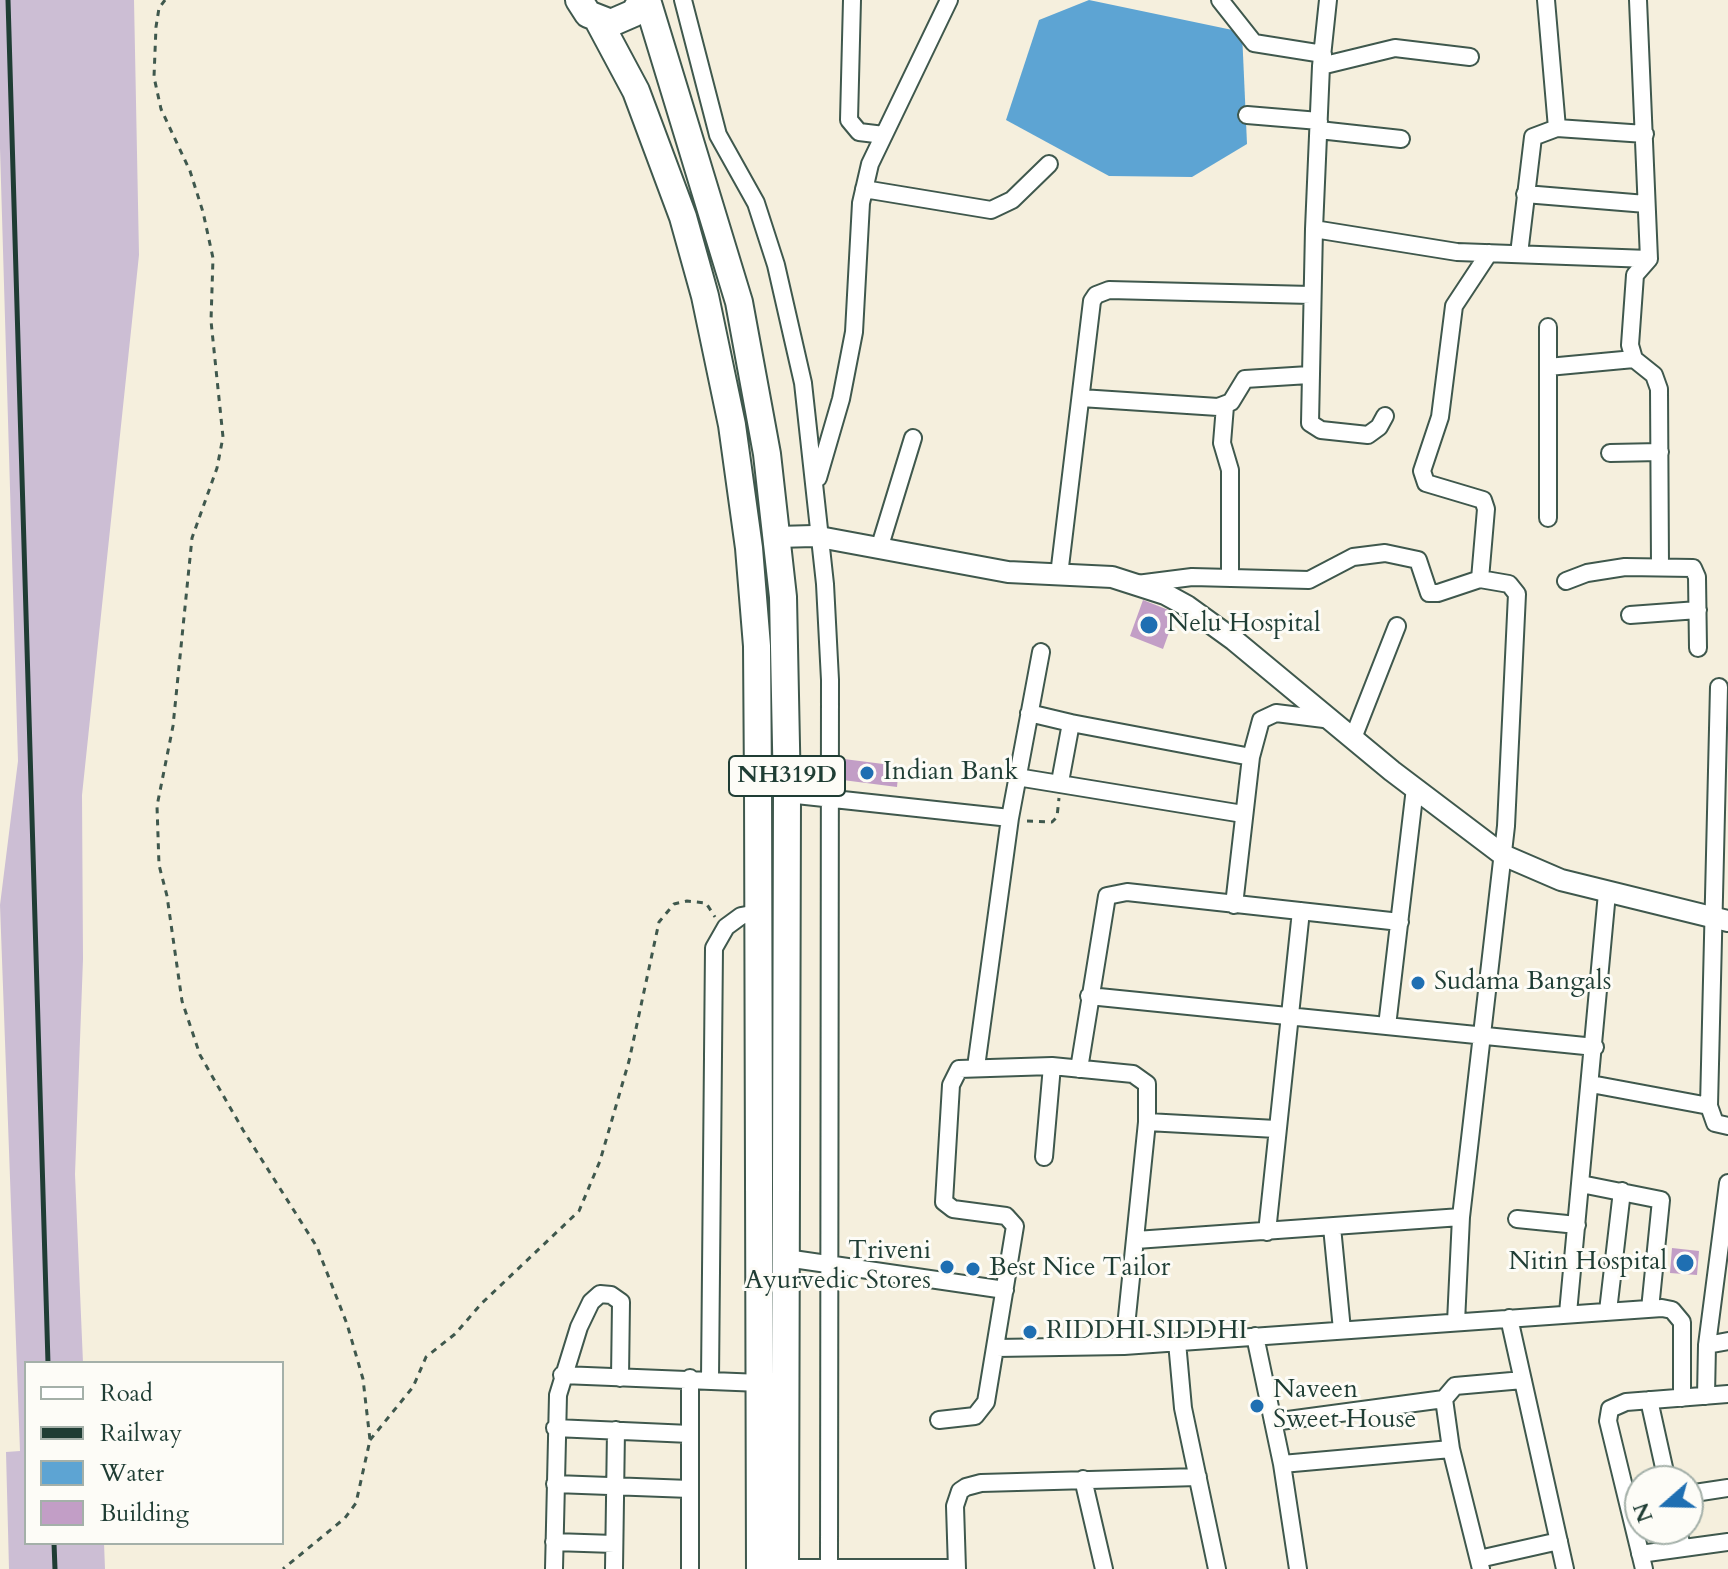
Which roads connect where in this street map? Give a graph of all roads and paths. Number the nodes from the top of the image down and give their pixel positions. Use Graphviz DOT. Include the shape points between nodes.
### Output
graph roads {
  1 [pos="165,0"];
  2 [pos="579,0"];
  3 [pos="645,0"];
  4 [pos="683,0"];
  5 [pos="852,0"];
  6 [pos="949,0"];
  7 [pos="1220,0"];
  8 [pos="1328,0"];
  9 [pos="1546,0"];
  10 [pos="1638,0"];
  11 [pos="598,20"];
  12 [pos="1470,57"];
  13 [pos="1322,60"];
  14 [pos="1247,115"];
  15 [pos="1319,126"];
  16 [pos="1557,128"];
  17 [pos="1645,134"];
  18 [pos="884,135"];
  19 [pos="1401,139"];
  20 [pos="1049,164"];
  21 [pos="864,189"];
  22 [pos="1525,194"];
  23 [pos="1646,204"];
  24 [pos="1314,229"];
  25 [pos="1489,253"];
  26 [pos="1519,254"];
  27 [pos="1649,259"];
  28 [pos="1311,295"];
  29 [pos="1548,327"];
  30 [pos="1634,359"];
  31 [pos="1548,367"];
  32 [pos="1309,375"];
  33 [pos="1081,398"];
  34 [pos="1225,406"];
  35 [pos="1385,416"];
  36 [pos="913,438"];
  37 [pos="1660,452"];
  38 [pos="1610,453"];
  39 [pos="815,488"];
  40 [pos="1548,518"];
  41 [pos="777,537"];
  42 [pos="819,538"];
  43 [pos="879,549"];
  44 [pos="1660,567"];
  45 [pos="1059,575"];
  46 [pos="1230,576"];
  47 [pos="1480,579"];
  48 [pos="1566,581"];
  49 [pos="1137,584"];
  50 [pos="1698,610"];
  51 [pos="1630,615"];
  52 [pos="1397,626"];
  53 [pos="1698,648"];
  54 [pos="1041,652"];
  55 [pos="1719,687"];
  56 [pos="1029,713"];
  57 [pos="1332,720"];
  58 [pos="1071,723"];
  59 [pos="1353,738"];
  60 [pos="1251,757"];
  61 [pos="1017,777"];
  62 [pos="1060,782"];
  63 [pos="1415,788"];
  64 [pos="787,794"];
  65 [pos="830,800"];
  66 [pos="1243,814"];
  67 [pos="1010,818"];
  68 [pos="1503,855"];
  69 [pos="1607,893"];
  70 [pos="1234,905"];
  71 [pos="1301,911"];
  72 [pos="749,914"];
  73 [pos="1721,920"];
  74 [pos="1400,922"];
  75 [pos="723,930"];
  76 [pos="1089,996"];
  77 [pos="1287,1016"];
  78 [pos="1387,1026"];
  79 [pos="1480,1035"];
  80 [pos="1595,1047"];
  81 [pos="1052,1066"];
  82 [pos="976,1067"];
  83 [pos="1079,1069"];
  84 [pos="1591,1084"];
  85 [pos="1709,1106"];
  86 [pos="1147,1122"];
  87 [pos="1728,1126"];
  88 [pos="1276,1129"];
  89 [pos="1044,1157"];
  90 [pos="1728,1183"];
  91 [pos="1581,1184"];
  92 [pos="1622,1191"];
  93 [pos="1461,1217"];
  94 [pos="1517,1219"];
  95 [pos="1577,1225"];
  96 [pos="1332,1227"];
  97 [pos="1267,1232"];
  98 [pos="1136,1240"];
  99 [pos="786,1258"];
  100 [pos="828,1262"];
  101 [pos="1005,1290"];
  102 [pos="1650,1309"];
  103 [pos="1608,1311"];
  104 [pos="1568,1313"];
  105 [pos="1509,1318"];
  106 [pos="1456,1322"];
  107 [pos="1342,1330"];
  108 [pos="1255,1336"];
  109 [pos="1728,1341"];
  110 [pos="1177,1342"];
  111 [pos="1707,1345"];
  112 [pos="1124,1346"];
  113 [pos="996,1348"];
  114 [pos="562,1375"];
  115 [pos="620,1378"];
  116 [pos="690,1378"];
  117 [pos="713,1379"];
  118 [pos="1523,1380"];
  119 [pos="752,1383"];
  120 [pos="1728,1394"];
  121 [pos="1706,1396"];
  122 [pos="1682,1398"];
  123 [pos="1444,1399"];
  124 [pos="1649,1400"];
  125 [pos="939,1420"];
  126 [pos="1273,1422"];
  127 [pos="555,1428"];
  128 [pos="616,1430"];
  129 [pos="690,1434"];
  130 [pos="370,1440"];
  131 [pos="1451,1449"];
  132 [pos="1282,1464"];
  133 [pos="1663,1465"];
  134 [pos="1198,1477"];
  135 [pos="1083,1479"];
  136 [pos="555,1484"];
  137 [pos="614,1486"];
  138 [pos="1728,1488"];
  139 [pos="690,1489"];
  140 [pos="1704,1492"];
  141 [pos="1559,1541"];
  142 [pos="554,1542"];
  143 [pos="1728,1542"];
  144 [pos="614,1544"];
  145 [pos="1681,1545"];
  146 [pos="1682,1548"];
  147 [pos="1642,1562"];
  148 [pos="1480,1564"];
  149 [pos="785,1568"];
  150 [pos="829,1568"];
  151 [pos="957,1568"];
  152 [pos="283,1569"];
  153 [pos="554,1569"];
  154 [pos="614,1569"];
  155 [pos="690,1569"];
  156 [pos="760,1569"];
  157 [pos="1104,1569"];
  158 [pos="1217,1569"];
  159 [pos="1298,1569"];
  160 [pos="1565,1569"];
  1 -- 130 [label="path" via="156,27 154,77 161,109 199,198 213,258 211,321 223,437 192,538 173,726 157,806 159,865 182,1001 200,1055 317,1247 363,1379"];
  2 -- 11 [label="highway"];
  3 -- 11 [label="highway" via="623,20"];
  3 -- 41 [label="highway, NH319D" via="739,302 757,386"];
  4 -- 39 [label="street" via="718,135 756,203 776,265 803,383"];
  5 -- 18 [label="street" via="849,120 859,132"];
  6 -- 18 [label="street"];
  7 -- 13 [label="street" via="1254,43"];
  8 -- 13 [label="street"];
  9 -- 16 [label="street"];
  10 -- 17 [label="street"];
  11 -- 72 [label="highway, NH319D" via="636,91 683,217 705,296 743,488 757,646"];
  12 -- 13 [label="street" via="1395,48"];
  13 -- 15 [label="street"];
  14 -- 15 [label="street"];
  15 -- 19 [label="street"];
  15 -- 24 [label="street"];
  16 -- 17 [label="street"];
  16 -- 22 [label="street" via="1540,131 1531,142"];
  17 -- 23 [label="street"];
  18 -- 21 [label="street"];
  20 -- 21 [label="street" via="1012,200 991,210"];
  21 -- 39 [label="street" via="854,332"];
  22 -- 23 [label="street"];
  22 -- 26 [label="street"];
  23 -- 27 [label="street"];
  24 -- 25 [label="street" via="1422,248"];
  24 -- 28 [label="street"];
  25 -- 26 [label="street"];
  25 -- 47 [label="street" via="1454,306 1440,417 1422,471 1426,483 1483,500"];
  26 -- 27 [label="street"];
  27 -- 30 [label="street" via="1636,272 1634,284"];
  28 -- 32 [label="street"];
  28 -- 33 [label="street" via="1102,291 1092,301"];
  29 -- 31 [label="street"];
  30 -- 31 [label="street"];
  30 -- 37 [label="street" via="1657,380"];
  31 -- 40 [label="street"];
  32 -- 34 [label="street" via="1245,379"];
  32 -- 35 [label="street" via="1308,416 1314,427 1368,435"];
  33 -- 34 [label="street"];
  33 -- 45 [label="street"];
  34 -- 46 [label="street" via="1222,443 1230,470"];
  36 -- 43 [label="street"];
  37 -- 38 [label="street"];
  37 -- 44 [label="street"];
  39 -- 42 [label="street"];
  41 -- 42 [label="street"];
  41 -- 64 [label="highway, NH319D"];
  42 -- 43 [label="street"];
  42 -- 65 [label="street" via="830,680"];
  43 -- 45 [label="street" via="965,567"];
  44 -- 48 [label="street" via="1602,570"];
  44 -- 50 [label="street" via="1693,568"];
  45 -- 49 [label="street" via="1112,577"];
  46 -- 47 [label="street" via="1309,580 1353,557 1374,553 1418,560 1429,593"];
  46 -- 49 [label="street"];
  47 -- 68 [label="street" via="1509,584 1518,599"];
  49 -- 57 [label="street" via="1187,606"];
  50 -- 51 [label="street"];
  50 -- 53 [label="street"];
  52 -- 59 [label="street"];
  54 -- 56 [label="street"];
  55 -- 73 [label="street"];
  56 -- 58 [label="street"];
  56 -- 61 [label="street"];
  57 -- 59 [label="street"];
  57 -- 60 [label="street" via="1269,715 1261,720"];
  58 -- 60 [label="street"];
  58 -- 62 [label="street"];
  59 -- 63 [label="street"];
  60 -- 66 [label="street"];
  61 -- 62 [label="street"];
  61 -- 67 [label="street"];
  62 -- 66 [label="street"];
  62 -- 67 [label="path" via="1052,822"];
  63 -- 68 [label="street"];
  63 -- 74 [label="street"];
  64 -- 65 [label="street"];
  64 -- 99 [label="highway, NH319D"];
  65 -- 67 [label="street"];
  65 -- 100 [label="street"];
  66 -- 70 [label="street"];
  67 -- 82 [label="street"];
  68 -- 69 [label="street"];
  68 -- 79 [label="street"];
  69 -- 73 [label="street"];
  69 -- 80 [label="street"];
  70 -- 71 [label="street"];
  70 -- 76 [label="street" via="1127,892 1107,896"];
  71 -- 74 [label="street"];
  71 -- 77 [label="street"];
  72 -- 75 [label="street"];
  72 -- 119 [label="highway, NH319D"];
  73 -- 85 [label="street"];
  74 -- 78 [label="street"];
  75 -- 117 [label="street" via="714,948"];
  75 -- 130 [label="path" via="702,902 674,904 666,910 625,1076 579,1211 426,1357 407,1397"];
  76 -- 77 [label="street"];
  76 -- 83 [label="street"];
  77 -- 78 [label="street"];
  77 -- 88 [label="street"];
  78 -- 79 [label="street"];
  79 -- 80 [label="street"];
  79 -- 93 [label="street"];
  80 -- 84 [label="street"];
  81 -- 82 [label="street"];
  81 -- 83 [label="street"];
  81 -- 89 [label="street"];
  82 -- 101 [label="street" via="959,1069 951,1085 943,1194 947,1207 1001,1215 1015,1226"];
  83 -- 86 [label="street" via="1139,1076 1149,1092"];
  84 -- 85 [label="street"];
  84 -- 91 [label="street"];
  85 -- 87 [label="street" via="1715,1123"];
  86 -- 88 [label="street"];
  86 -- 98 [label="street"];
  88 -- 97 [label="street"];
  90 -- 111 [label="street"];
  91 -- 92 [label="street"];
  91 -- 95 [label="street"];
  92 -- 102 [label="street" via="1656,1197 1663,1208"];
  92 -- 103 [label="street"];
  93 -- 96 [label="street"];
  93 -- 106 [label="street"];
  94 -- 95 [label="street"];
  95 -- 104 [label="street"];
  96 -- 97 [label="street"];
  96 -- 107 [label="street"];
  97 -- 98 [label="street"];
  98 -- 112 [label="street"];
  99 -- 100 [label="street"];
  99 -- 149 [label="highway, NH319D"];
  100 -- 101 [label="street"];
  100 -- 150 [label="street"];
  101 -- 113 [label="street"];
  102 -- 103 [label="street"];
  102 -- 122 [label="street" via="1672,1310 1682,1322"];
  103 -- 104 [label="street"];
  104 -- 105 [label="street"];
  105 -- 106 [label="street"];
  105 -- 118 [label="street"];
  106 -- 107 [label="street"];
  107 -- 108 [label="street"];
  108 -- 110 [label="street"];
  108 -- 126 [label="street"];
  109 -- 111 [label="street"];
  110 -- 112 [label="street"];
  110 -- 134 [label="street" via="1183,1408"];
  111 -- 121 [label="street"];
  112 -- 113 [label="street"];
  113 -- 125 [label="street" via="982,1410 968,1418"];
  114 -- 115 [label="street"];
  114 -- 115 [label="street" via="591,1302 600,1294 621,1302"];
  114 -- 127 [label="street"];
  115 -- 116 [label="street"];
  116 -- 117 [label="street"];
  116 -- 129 [label="street"];
  117 -- 119 [label="street"];
  118 -- 123 [label="street" via="1455,1386"];
  118 -- 141 [label="street"];
  119 -- 156 [label="highway, NH319D"];
  120 -- 121 [label="street"];
  121 -- 122 [label="street"];
  122 -- 124 [label="street"];
  123 -- 126 [label="street"];
  123 -- 131 [label="street"];
  124 -- 133 [label="street"];
  124 -- 147 [label="street" via="1616,1404 1608,1414"];
  126 -- 132 [label="street"];
  127 -- 128 [label="street"];
  127 -- 136 [label="street"];
  128 -- 129 [label="street"];
  128 -- 137 [label="street"];
  129 -- 139 [label="street"];
  130 -- 152 [label="path" via="356,1503"];
  131 -- 132 [label="street"];
  131 -- 148 [label="street"];
  132 -- 159 [label="street"];
  134 -- 135 [label="street"];
  134 -- 158 [label="street"];
  135 -- 151 [label="street" via="981,1483 960,1491 955,1506"];
  135 -- 157 [label="street"];
  136 -- 137 [label="street"];
  136 -- 142 [label="street"];
  137 -- 139 [label="street"];
  137 -- 144 [label="street"];
  138 -- 140 [label="street"];
  139 -- 155 [label="street"];
  141 -- 148 [label="street"];
  141 -- 160 [label="street"];
  142 -- 144 [label="street"];
  142 -- 153 [label="street"];
  143 -- 146 [label="street"];
  144 -- 154 [label="street"];
  145 -- 146 [label="street"];
  146 -- 147 [label="street"];
  149 -- 150 [label="street"];
  150 -- 151 [label="street"];
}
